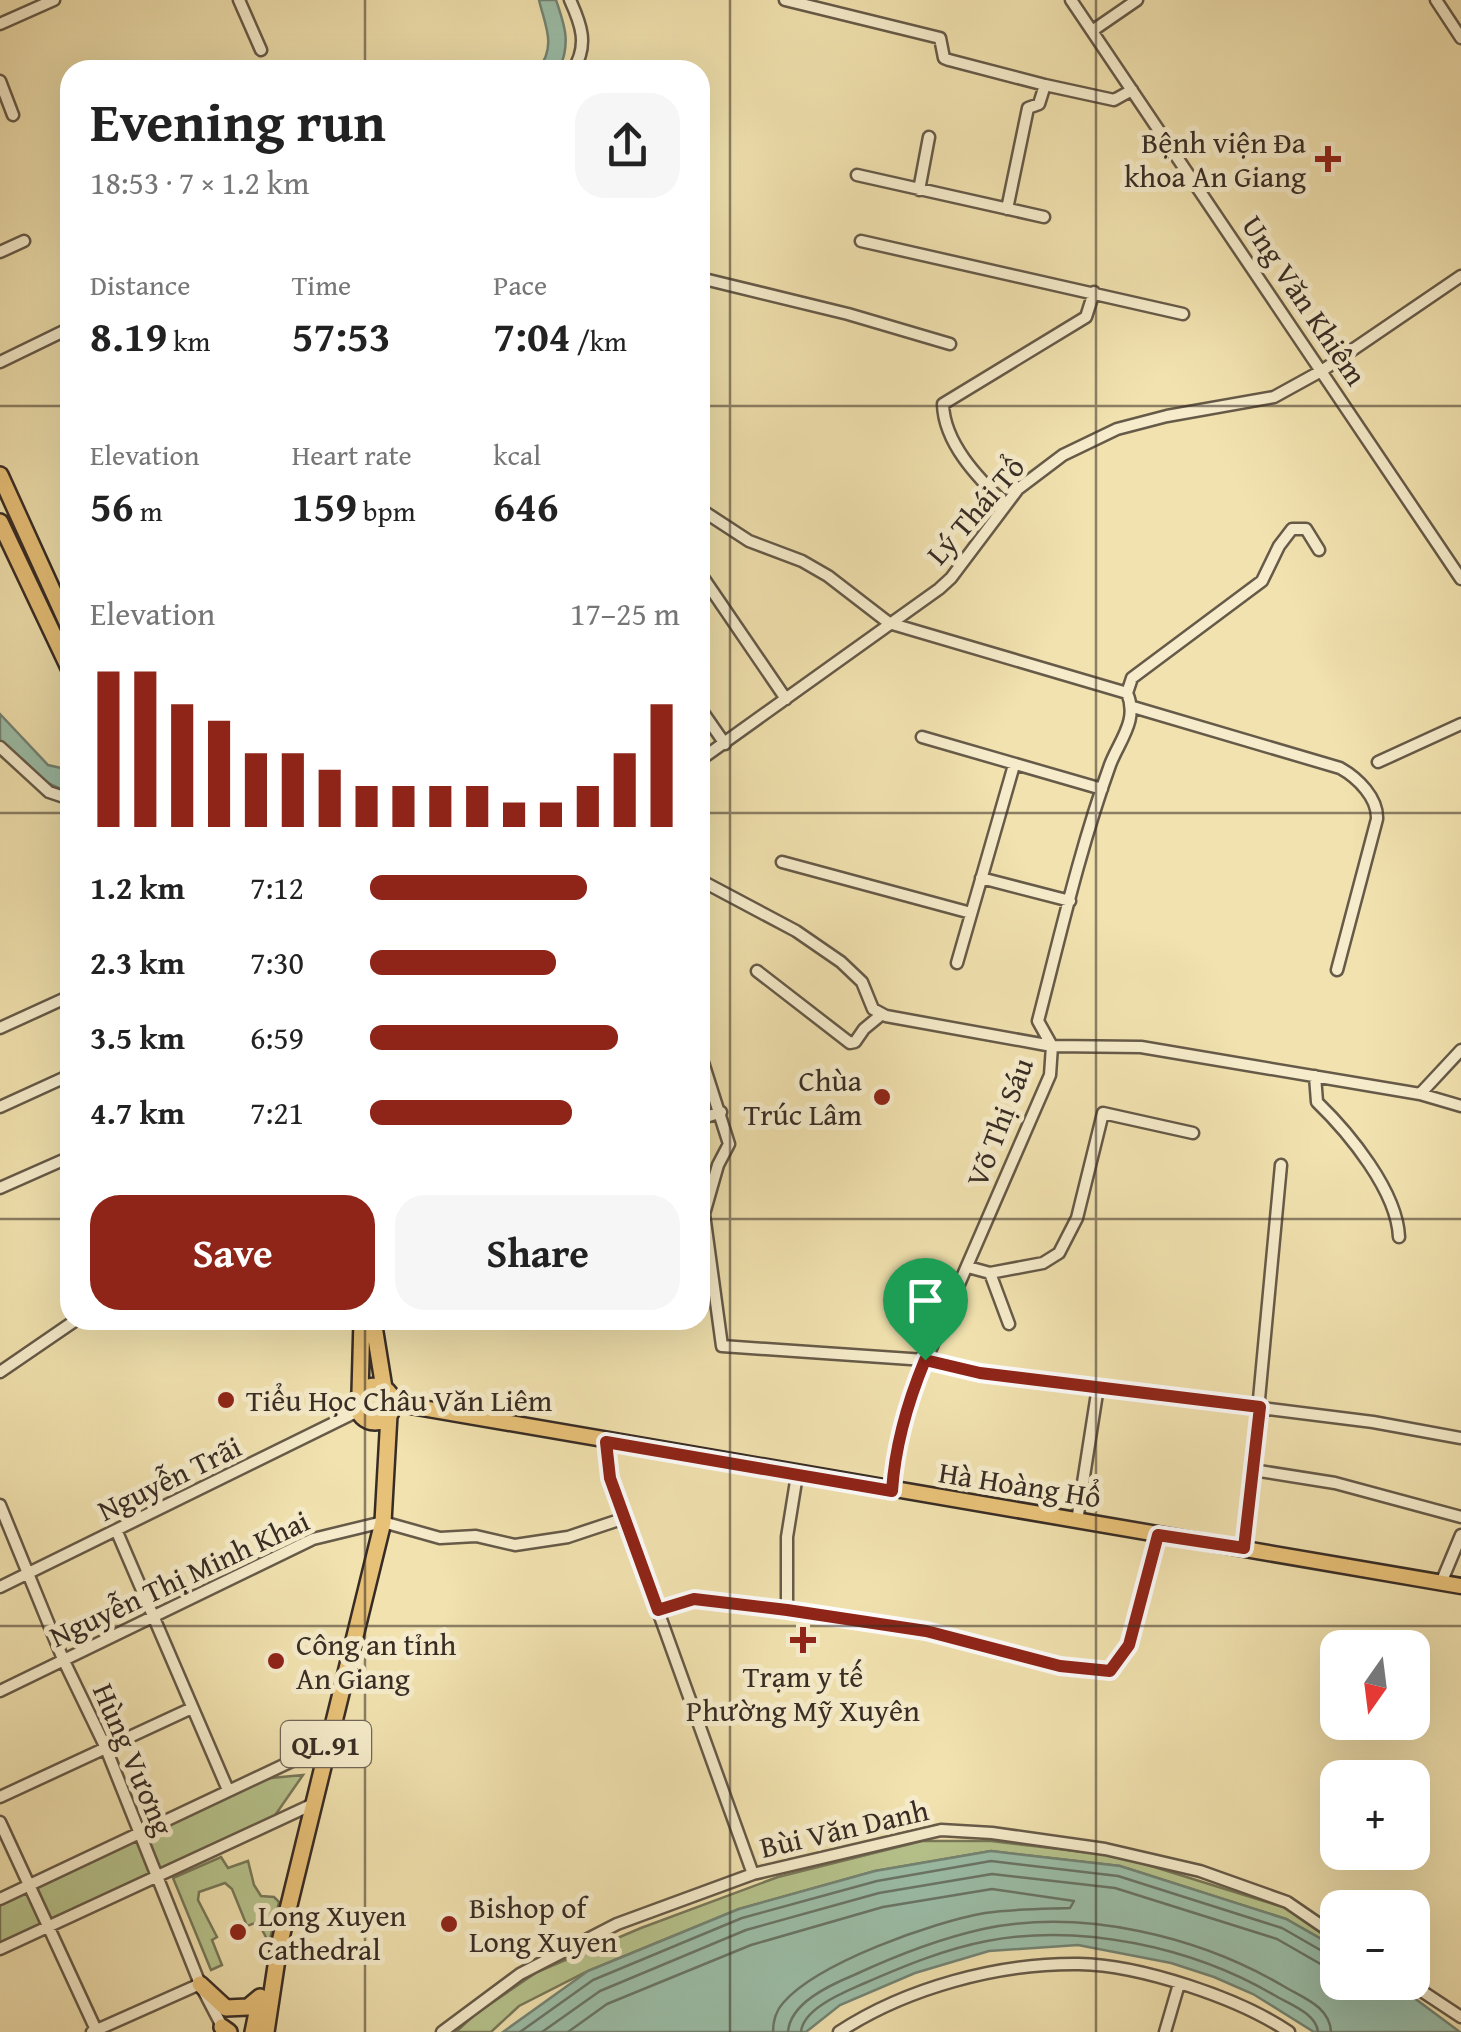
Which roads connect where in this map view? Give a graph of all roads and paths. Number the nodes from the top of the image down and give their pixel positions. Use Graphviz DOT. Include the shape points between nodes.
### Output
graph roads {
  1 [pos="54,0"];
  2 [pos="239,0"];
  3 [pos="570,0"];
  4 [pos="785,0"];
  5 [pos="1072,0"];
  6 [pos="1137,0"];
  7 [pos="1436,0"];
  8 [pos="0,24"];
  9 [pos="1092,31"];
  10 [pos="1461,38"];
  11 [pos="261,50"];
  12 [pos="579,60"];
  13 [pos="0,81"];
  14 [pos="1045,84"];
  15 [pos="1132,90"];
  16 [pos="13,115"];
  17 [pos="929,137"];
  18 [pos="857,175"];
  19 [pos="919,190"];
  20 [pos="1007,209"];
  21 [pos="1044,217"];
  22 [pos="24,240"];
  23 [pos="861,241"];
  24 [pos="0,252"];
  25 [pos="1461,276"];
  26 [pos="710,280"];
  27 [pos="1094,292"];
  28 [pos="1183,314"];
  29 [pos="60,333"];
  30 [pos="950,344"];
  31 [pos="0,362"];
  32 [pos="1323,370"];
  33 [pos="0,475"];
  34 [pos="1005,504"];
  35 [pos="710,516"];
  36 [pos="0,522"];
  37 [pos="1319,550"];
  38 [pos="1461,579"];
  39 [pos="710,588"];
  40 [pos="60,607"];
  41 [pos="889,623"];
  42 [pos="60,649"];
  43 [pos="1128,693"];
  44 [pos="786,699"];
  45 [pos="1134,707"];
  46 [pos="710,722"];
  47 [pos="1461,724"];
  48 [pos="922,736"];
  49 [pos="725,744"];
  50 [pos="0,747"];
  51 [pos="710,754"];
  52 [pos="1378,762"];
  53 [pos="1014,764"];
  54 [pos="1102,789"];
  55 [pos="60,796"];
  56 [pos="782,862"];
  57 [pos="981,878"];
  58 [pos="710,885"];
  59 [pos="1070,901"];
  60 [pos="971,913"];
  61 [pos="957,962"];
  62 [pos="1337,970"];
  63 [pos="757,971"];
  64 [pos="60,1001"];
  65 [pos="881,1014"];
  66 [pos="0,1028"];
  67 [pos="1052,1046"];
  68 [pos="1461,1050"];
  69 [pos="1315,1076"];
  70 [pos="60,1080"];
  71 [pos="710,1082"];
  72 [pos="1420,1094"];
  73 [pos="1461,1106"];
  74 [pos="0,1107"];
  75 [pos="721,1112"];
  76 [pos="710,1116"];
  77 [pos="1193,1133"];
  78 [pos="60,1161"];
  79 [pos="1282,1165"];
  80 [pos="0,1188"];
  81 [pos="710,1193"];
  82 [pos="1399,1237"];
  83 [pos="968,1267"];
  84 [pos="990,1273"];
  85 [pos="710,1288"];
  86 [pos="1009,1324"];
  87 [pos="61,1330"];
  88 [pos="371,1330"];
  89 [pos="375,1330"];
  90 [pos="925,1360"];
  91 [pos="0,1372"];
  92 [pos="1098,1387"];
  93 [pos="384,1388"];
  94 [pos="360,1393"];
  95 [pos="1260,1407"];
  96 [pos="391,1409"];
  97 [pos="360,1414"];
  98 [pos="1461,1438"];
  99 [pos="606,1442"];
  100 [pos="1253,1470"];
  101 [pos="797,1474"];
  102 [pos="892,1491"];
  103 [pos="0,1505"];
  104 [pos="1461,1517"];
  105 [pos="625,1518"];
  106 [pos="1076,1520"];
  107 [pos="383,1522"];
  108 [pos="118,1532"];
  109 [pos="1158,1535"];
  110 [pos="1461,1535"];
  111 [pos="1244,1548"];
  112 [pos="28,1574"];
  113 [pos="1441,1583"];
  114 [pos="1461,1586"];
  115 [pos="0,1588"];
  116 [pos="658,1610"];
  117 [pos="787,1610"];
  118 [pos="154,1617"];
  119 [pos="63,1659"];
  120 [pos="0,1692"];
  121 [pos="192,1708"];
  122 [pos="326,1745"];
  123 [pos="105,1746"];
  124 [pos="228,1790"];
  125 [pos="0,1797"];
  126 [pos="312,1805"];
  127 [pos="0,1822"];
  128 [pos="140,1831"];
  129 [pos="753,1874"];
  130 [pos="155,1877"];
  131 [pos="29,1885"];
  132 [pos="0,1898"];
  133 [pos="1320,1925"];
  134 [pos="47,1926"];
  135 [pos="0,1949"];
  136 [pos="275,1967"];
  137 [pos="200,1984"];
  138 [pos="1179,1984"];
  139 [pos="260,1997"];
  140 [pos="1430,1997"];
  141 [pos="1461,2018"];
  142 [pos="225,2030"];
  143 [pos="95,2031"];
  144 [pos="253,2032"];
  145 [pos="266,2032"];
  146 [pos="442,2032"];
  147 [pos="839,2032"];
  148 [pos="1165,2032"];
  149 [pos="1289,2032"];
  1 -- 8 [label="street"];
  2 -- 11 [label="street"];
  3 -- 12 [label="street" via="582,34"];
  4 -- 14 [label="street" via="940,38 944,58"];
  5 -- 9 [label="street, Ung Văn Khiêm"];
  6 -- 9 [label="street"];
  7 -- 10 [label="street"];
  9 -- 15 [label="street, Ung Văn Khiêm"];
  13 -- 16 [label="street"];
  14 -- 15 [label="street" via="1114,100"];
  14 -- 20 [label="street" via="1038,104 1028,108"];
  15 -- 32 [label="street, Ung Văn Khiêm"];
  17 -- 19 [label="street"];
  18 -- 19 [label="street"];
  19 -- 20 [label="street"];
  20 -- 21 [label="street"];
  22 -- 24 [label="street"];
  23 -- 27 [label="street"];
  25 -- 32 [label="street, Lý Thái Tổ"];
  26 -- 30 [label="street"];
  27 -- 28 [label="street"];
  27 -- 34 [label="street" via="1086,316 943,404 943,420 974,474"];
  29 -- 31 [label="street"];
  32 -- 34 [label="street, Lý Thái Tổ" via="1274,397 1117,429 1048,465"];
  32 -- 38 [label="street, Ung Văn Khiêm"];
  33 -- 40 [label="highway"];
  34 -- 41 [label="street, Lý Thái Tổ" via="951,578"];
  35 -- 41 [label="street" via="828,576"];
  36 -- 42 [label="highway"];
  37 -- 43 [label="street" via="1306,529 1292,529 1262,581 1132,678"];
  39 -- 44 [label="street"];
  41 -- 43 [label="street"];
  41 -- 44 [label="street, Lý Thái Tổ"];
  43 -- 45 [label="street"];
  44 -- 49 [label="street, Lý Thái Tổ"];
  45 -- 54 [label="street"];
  45 -- 62 [label="street" via="1340,768 1372,799 1377,820"];
  46 -- 49 [label="street"];
  47 -- 52 [label="street"];
  48 -- 53 [label="street"];
  49 -- 51 [label="street, Lý Thái Tổ"];
  50 -- 55 [label="street"];
  53 -- 54 [label="street"];
  53 -- 57 [label="street"];
  54 -- 59 [label="street"];
  56 -- 60 [label="street"];
  57 -- 59 [label="street"];
  57 -- 60 [label="street"];
  58 -- 65 [label="street" via="840,962"];
  59 -- 67 [label="street" via="1038,1022"];
  60 -- 61 [label="street"];
  63 -- 65 [label="street" via="850,1043"];
  64 -- 66 [label="street"];
  65 -- 67 [label="street"];
  67 -- 69 [label="street, Võ Thị Sáu" via="1140,1047"];
  67 -- 83 [label="street, Võ Thị Sáu" via="1050,1076"];
  68 -- 72 [label="street"];
  69 -- 72 [label="street, Võ Thị Sáu"];
  69 -- 82 [label="street" via="1317,1102 1344,1128 1382,1186"];
  70 -- 74 [label="street"];
  71 -- 75 [label="street"];
  72 -- 73 [label="street, Võ Thị Sáu"];
  75 -- 76 [label="street"];
  75 -- 81 [label="street" via="730,1144"];
  77 -- 84 [label="street" via="1103,1112 1077,1218 1059,1253 1044,1263"];
  78 -- 80 [label="street"];
  79 -- 95 [label="street"];
  83 -- 84 [label="street"];
  83 -- 90 [label="street, Võ Thị Sáu"];
  84 -- 86 [label="street"];
  85 -- 90 [label="street" via="722,1346"];
  87 -- 91 [label="street"];
  88 -- 94 [label="highway"];
  89 -- 93 [label="highway"];
  90 -- 92 [label="street"];
  90 -- 102 [label="street, Võ Thị Sáu"];
  92 -- 95 [label="street"];
  92 -- 106 [label="street"];
  93 -- 94 [label="highway"];
  93 -- 96 [label="highway"];
  94 -- 97 [label="highway"];
  95 -- 98 [label="street"];
  95 -- 100 [label="street"];
  96 -- 97 [label="highway" via="380,1422"];
  96 -- 99 [label="main road, Hà Hoàng Hổ"];
  96 -- 107 [label="highway, QL.91"];
  97 -- 107 [label="highway, QL.91" via="378,1444"];
  97 -- 108 [label="street, Nguyễn Trãi"];
  99 -- 101 [label="main road, Hà Hoàng Hổ"];
  99 -- 105 [label="street"];
  100 -- 104 [label="street" via="1335,1483"];
  100 -- 111 [label="street"];
  101 -- 102 [label="main road, Hà Hoàng Hổ"];
  101 -- 117 [label="street" via="787,1536"];
  102 -- 106 [label="main road, Hà Hoàng Hổ"];
  103 -- 112 [label="street, Hùng Vương"];
  105 -- 107 [label="street" via="515,1545 476,1536 440,1538"];
  105 -- 116 [label="street"];
  106 -- 109 [label="main road, Hà Hoàng Hổ"];
  107 -- 118 [label="street, Nguyễn Thị Minh Khai" via="313,1540"];
  107 -- 122 [label="highway, QL.91"];
  108 -- 112 [label="street, Nguyễn Trãi"];
  108 -- 118 [label="street"];
  109 -- 111 [label="main road, Hà Hoàng Hổ"];
  109 -- 117 [label="street" via="1129,1645 1110,1671 1060,1666 926,1631"];
  110 -- 113 [label="street"];
  111 -- 113 [label="main road, Hà Hoàng Hổ"];
  112 -- 115 [label="street, Nguyễn Trãi"];
  112 -- 119 [label="street, Hùng Vương"];
  113 -- 114 [label="main road, Hà Hoàng Hổ"];
  116 -- 117 [label="street" via="694,1599"];
  116 -- 129 [label="street"];
  118 -- 119 [label="street, Nguyễn Thị Minh Khai"];
  118 -- 121 [label="street"];
  119 -- 120 [label="street, Nguyễn Thị Minh Khai"];
  119 -- 123 [label="street, Hùng Vương"];
  121 -- 123 [label="street"];
  121 -- 124 [label="street"];
  122 -- 124 [label="street"];
  122 -- 126 [label="highway, QL.91"];
  123 -- 125 [label="street"];
  123 -- 128 [label="street, Hùng Vương"];
  124 -- 128 [label="street"];
  126 -- 130 [label="street"];
  126 -- 136 [label="highway, QL.91"];
  127 -- 131 [label="street"];
  128 -- 130 [label="street, Hùng Vương"];
  128 -- 131 [label="street"];
  129 -- 133 [label="street, Bùi Văn Danh" via="942,1830 992,1833 1200,1871 1287,1902"];
  129 -- 146 [label="street, Bùi Văn Danh" via="618,1924 520,1974"];
  130 -- 134 [label="street"];
  130 -- 137 [label="street, Hùng Vương"];
  131 -- 132 [label="street"];
  131 -- 134 [label="street"];
  134 -- 135 [label="street"];
  134 -- 143 [label="street"];
  136 -- 139 [label="highway, QL.91"];
  136 -- 145 [label="highway, QL.91"];
  137 -- 139 [label="highway" via="226,2008 248,2007"];
  137 -- 142 [label="street, Hùng Vương"];
  137 -- 143 [label="street"];
  138 -- 147 [label="street" via="1084,1964 998,1972 873,2010"];
  138 -- 148 [label="street"];
  138 -- 149 [label="street" via="1247,2007"];
  139 -- 144 [label="highway, QL.91"];
  140 -- 141 [label="street"];
}
